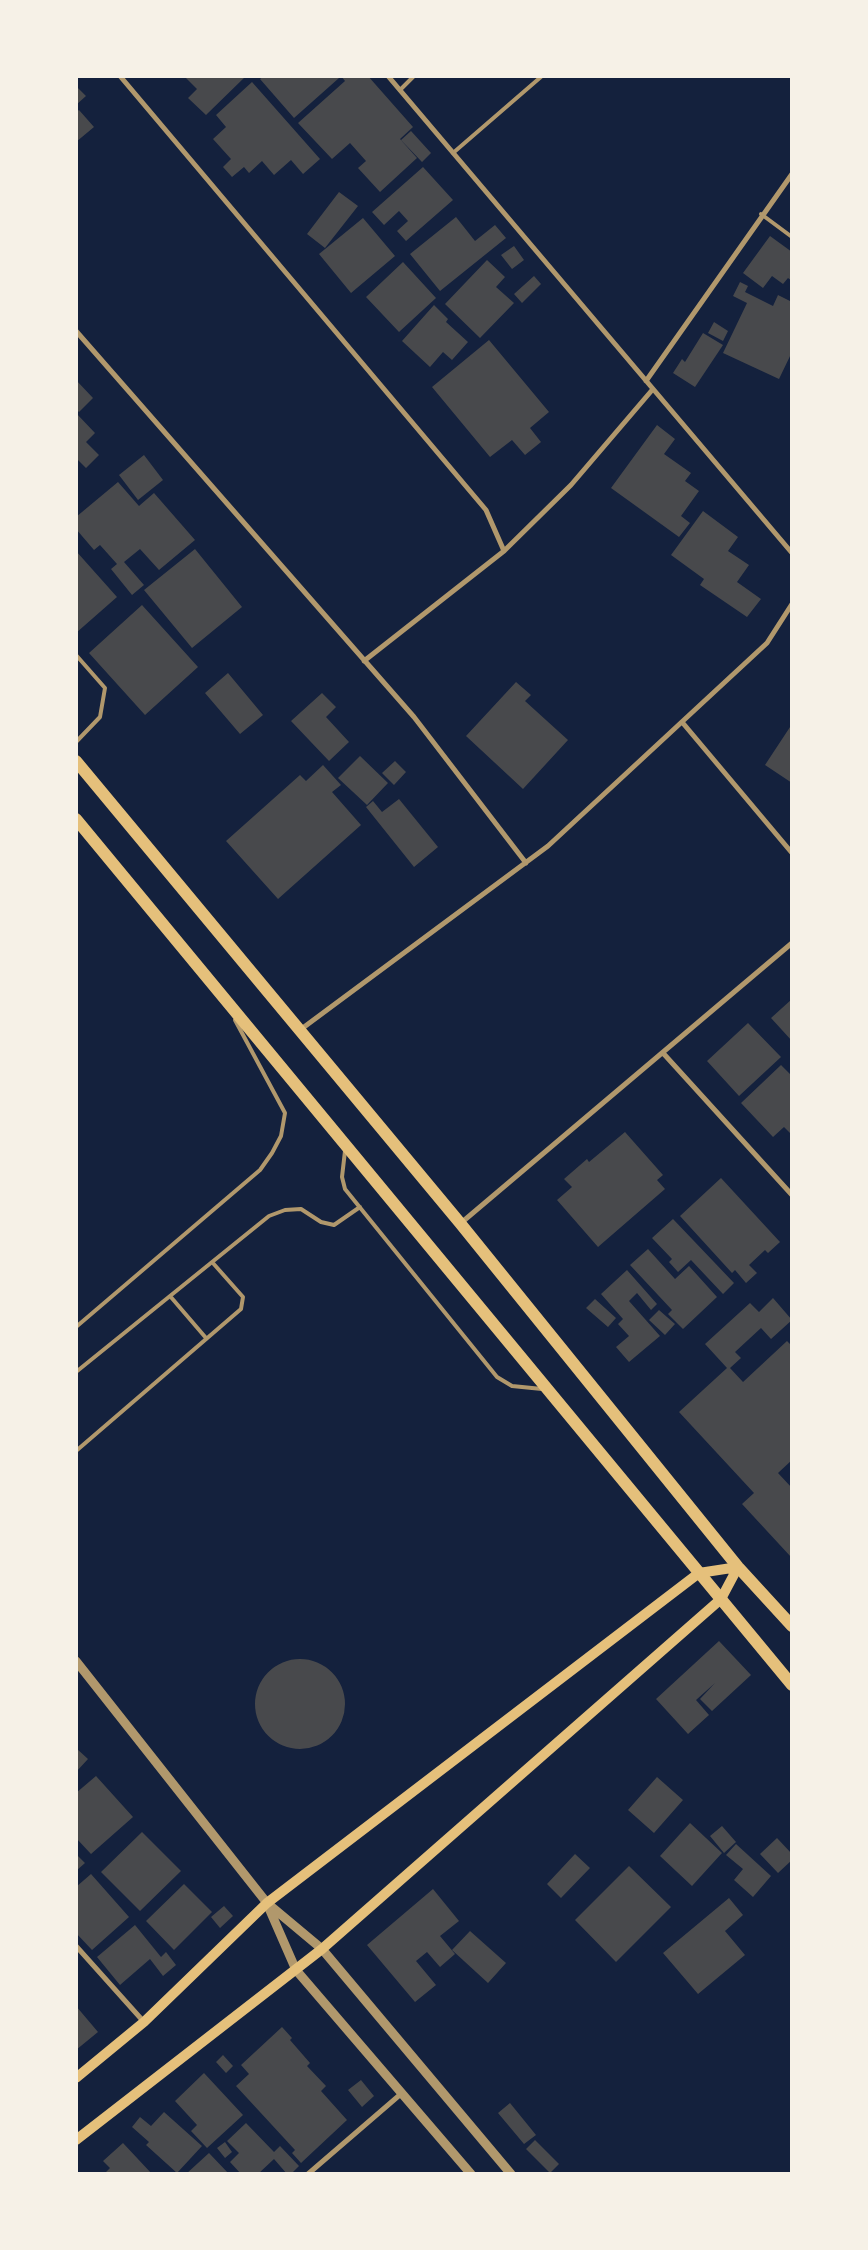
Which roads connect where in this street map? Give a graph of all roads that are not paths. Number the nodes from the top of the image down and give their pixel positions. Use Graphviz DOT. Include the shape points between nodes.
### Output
graph roads {
  1 [pos="120,76"];
  2 [pos="388,76"];
  3 [pos="414,76"];
  4 [pos="542,76"];
  5 [pos="400,90"];
  6 [pos="453,153"];
  7 [pos="792,174"];
  8 [pos="761,214"];
  9 [pos="792,237"];
  10 [pos="76,331"];
  11 [pos="646,381"];
  12 [pos="653,390"];
  13 [pos="504,551"];
  14 [pos="792,553"];
  15 [pos="792,604"];
  16 [pos="76,655"];
  17 [pos="364,662"];
  18 [pos="682,722"];
  19 [pos="76,742"];
  20 [pos="76,761"];
  21 [pos="76,819"];
  22 [pos="792,853"];
  23 [pos="526,863"];
  24 [pos="792,943"];
  25 [pos="223,997"];
  26 [pos="300,1030"];
  27 [pos="663,1053"];
  28 [pos="346,1146"];
  29 [pos="792,1195"];
  30 [pos="360,1207"];
  31 [pos="460,1224"];
  32 [pos="212,1262"];
  33 [pos="170,1296"];
  34 [pos="76,1327"];
  35 [pos="206,1338"];
  36 [pos="76,1372"];
  37 [pos="548,1390"];
  38 [pos="76,1451"];
  39 [pos="738,1567"];
  40 [pos="699,1573"];
  41 [pos="721,1599"];
  42 [pos="790,1620"];
  43 [pos="76,1660"];
  44 [pos="792,1685"];
  45 [pos="267,1903"];
  46 [pos="76,1946"];
  47 [pos="322,1949"];
  48 [pos="296,1970"];
  49 [pos="144,2022"];
  50 [pos="76,2078"];
  51 [pos="402,2093"];
  52 [pos="76,2140"];
  53 [pos="308,2174"];
  54 [pos="471,2174"];
  55 [pos="512,2174"];
  1 -- 13 [label="street" via="486,510"];
  2 -- 5 [label="street"];
  3 -- 5 [label="lane"];
  4 -- 6 [label="lane"];
  5 -- 6 [label="street"];
  6 -- 11 [label="street"];
  7 -- 8 [label="street"];
  8 -- 9 [label="lane"];
  8 -- 11 [label="street"];
  10 -- 17 [label="street"];
  11 -- 12 [label="street"];
  12 -- 13 [label="street" via="571,485"];
  12 -- 14 [label="street"];
  13 -- 17 [label="street"];
  15 -- 18 [label="street" via="767,643"];
  16 -- 19 [label="lane" via="105,688 100,717"];
  17 -- 23 [label="street" via="414,717"];
  18 -- 22 [label="street"];
  18 -- 23 [label="street"];
  20 -- 26 [label="main road"];
  21 -- 25 [label="main road"];
  23 -- 26 [label="street"];
  24 -- 27 [label="street"];
  25 -- 28 [label="main road"];
  25 -- 34 [label="lane" via="285,1114 281,1136 260,1170"];
  26 -- 31 [label="main road"];
  27 -- 29 [label="street"];
  27 -- 31 [label="street"];
  28 -- 30 [label="lane" via="342,1177 345,1189"];
  28 -- 37 [label="main road"];
  30 -- 32 [label="lane" via="334,1225 321,1222 301,1209 285,1210 269,1216"];
  30 -- 37 [label="lane" via="496,1377 512,1386"];
  31 -- 39 [label="main road"];
  32 -- 33 [label="lane"];
  32 -- 35 [label="lane" via="243,1297 243,1304"];
  33 -- 35 [label="lane"];
  33 -- 36 [label="lane"];
  35 -- 38 [label="lane"];
  37 -- 40 [label="main road"];
  39 -- 40 [label="main road"];
  39 -- 41 [label="main road"];
  39 -- 42 [label="main road"];
  40 -- 41 [label="main road"];
  40 -- 45 [label="main road"];
  41 -- 44 [label="main road"];
  41 -- 47 [label="main road"];
  43 -- 45 [label="street"];
  45 -- 47 [label="street"];
  45 -- 48 [label="street"];
  45 -- 49 [label="main road"];
  46 -- 49 [label="street"];
  47 -- 48 [label="main road"];
  47 -- 55 [label="street"];
  48 -- 51 [label="street"];
  48 -- 52 [label="main road"];
  49 -- 50 [label="main road"];
  51 -- 53 [label="street"];
  51 -- 54 [label="street"];
}
